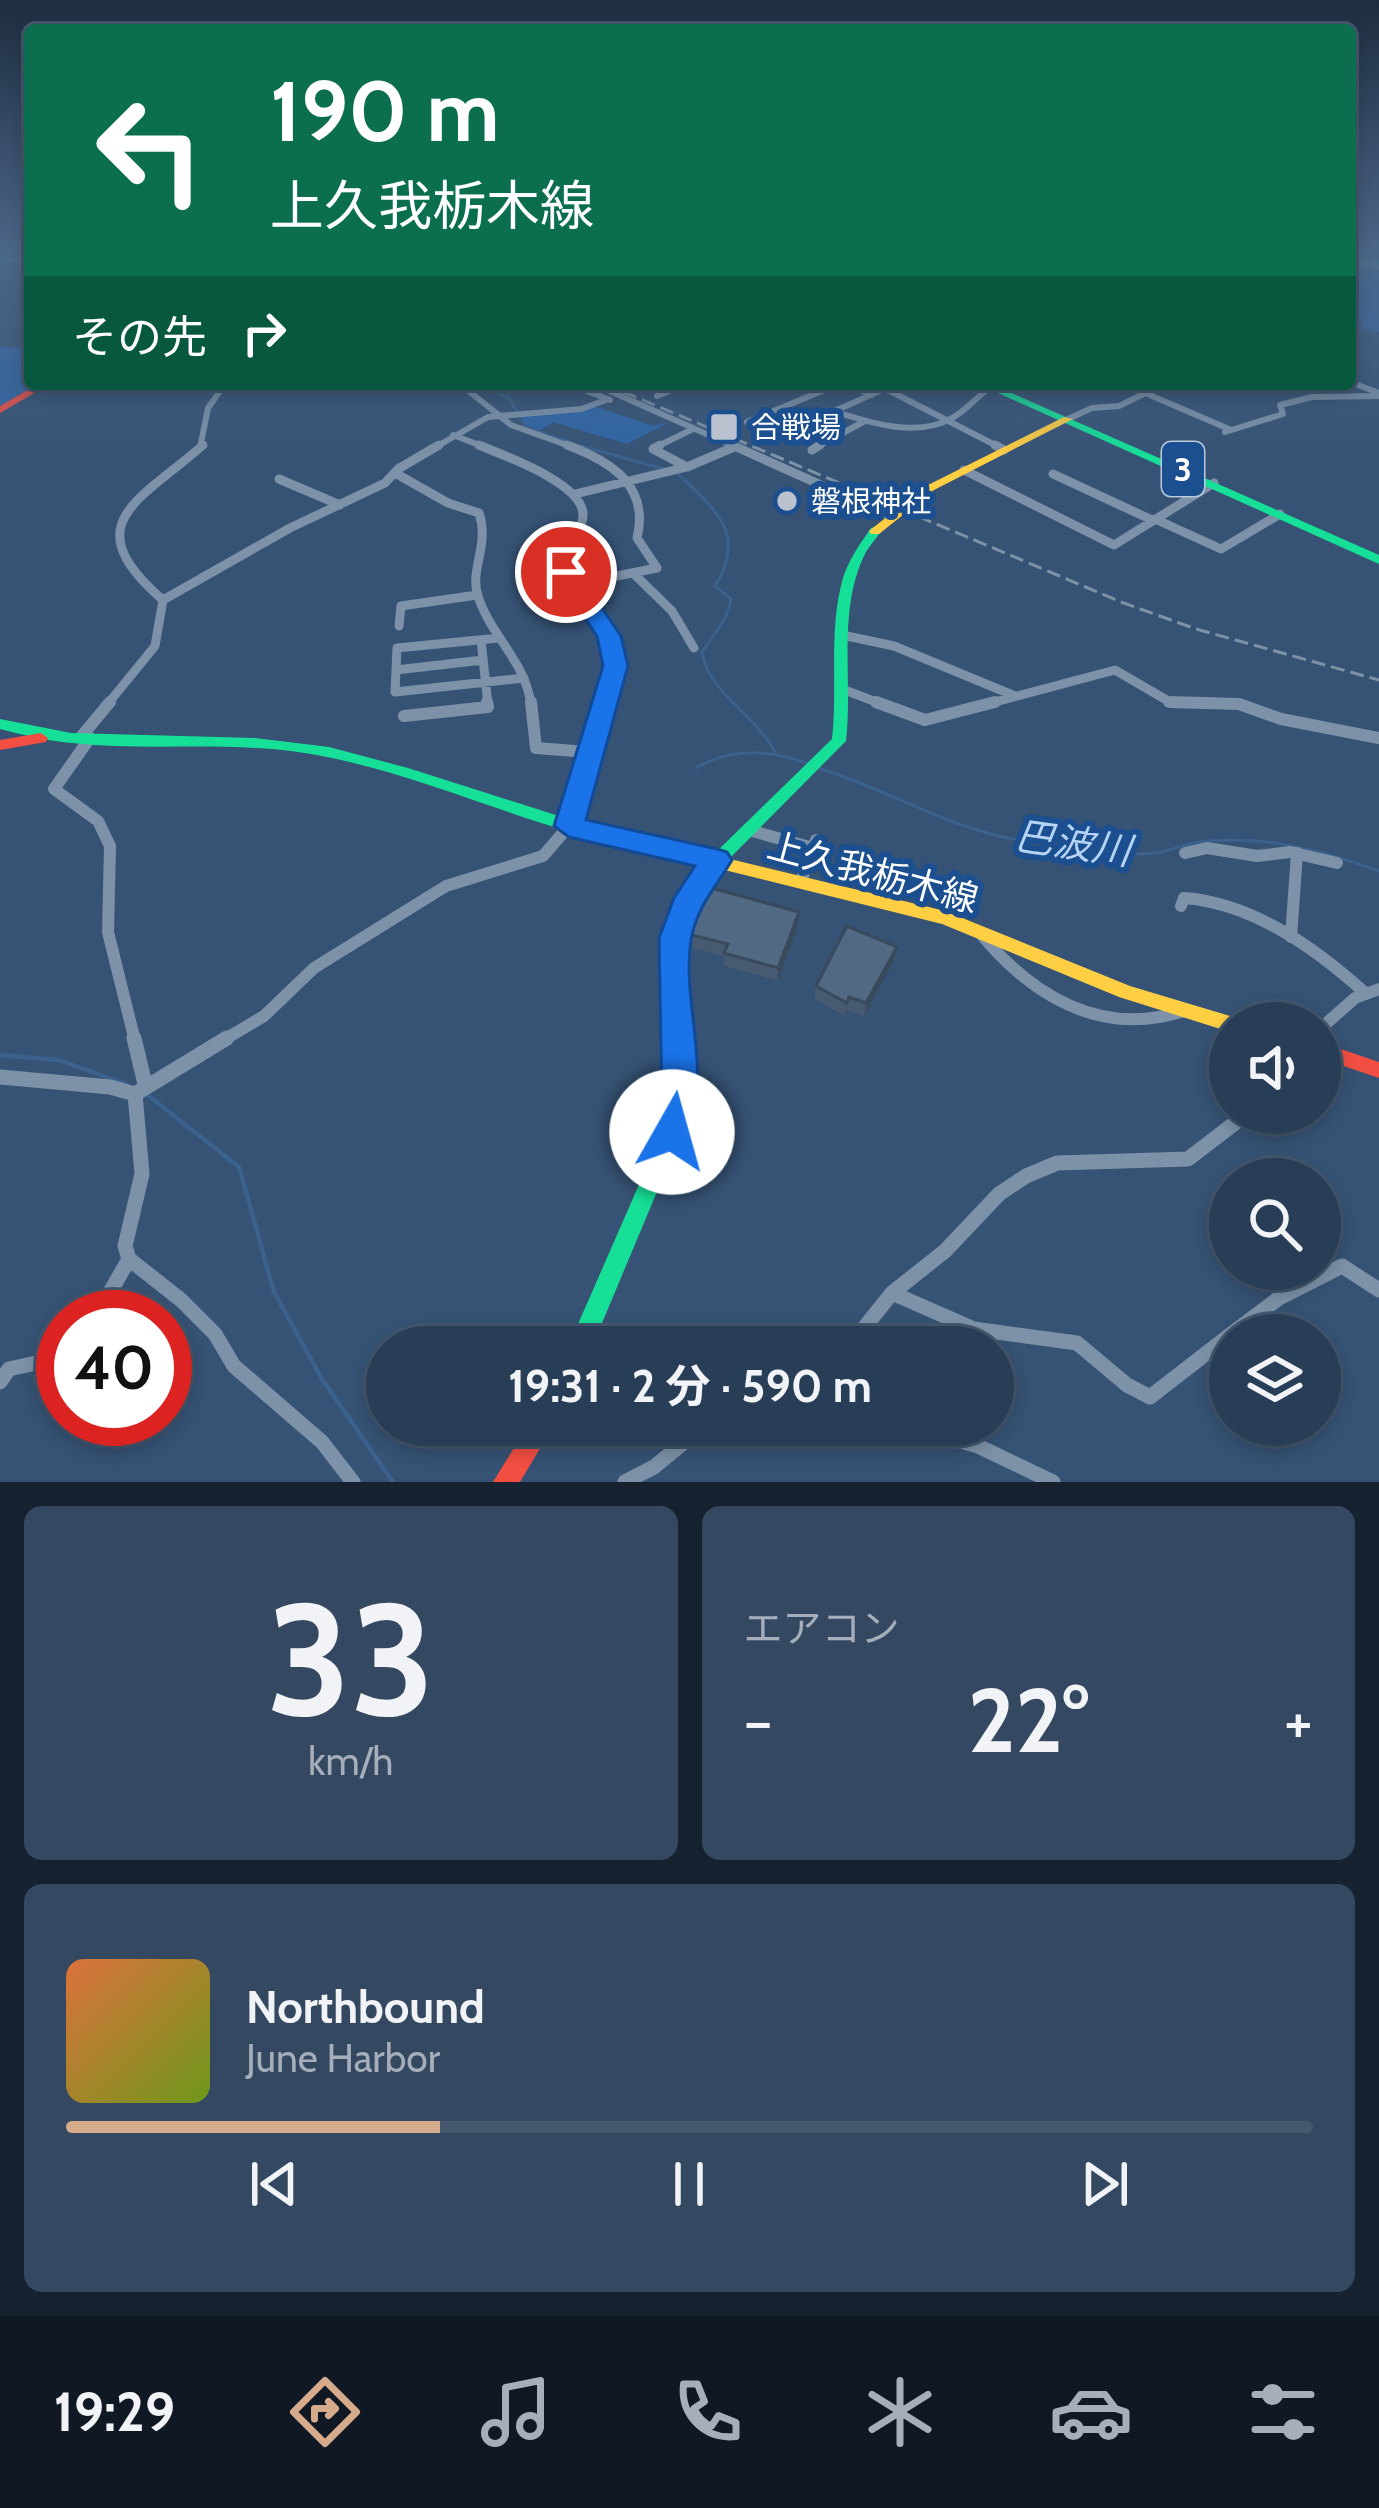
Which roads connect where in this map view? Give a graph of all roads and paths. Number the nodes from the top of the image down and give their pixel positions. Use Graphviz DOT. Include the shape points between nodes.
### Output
graph roads {
  1 [pos="35,390"];
  2 [pos="221,390"];
  3 [pos="466,390"];
  4 [pos="583,390"];
  5 [pos="607,390"];
  6 [pos="672,390"];
  7 [pos="824,390"];
  8 [pos="862,390"];
  9 [pos="883,390"];
  10 [pos="898,390"];
  11 [pos="983,390"];
  12 [pos="997,390"];
  13 [pos="1140,390"];
  14 [pos="1150,390"];
  15 [pos="1145,392"];
  16 [pos="1379,394"];
  17 [pos="872,395"];
  18 [pos="658,396"];
  19 [pos="606,400"];
  20 [pos="631,401"];
  21 [pos="0,410"];
  22 [pos="836,412"];
  23 [pos="494,416"];
  24 [pos="1068,419"];
  25 [pos="865,421"];
  26 [pos="948,421"];
  27 [pos="747,422"];
  28 [pos="693,430"];
  29 [pos="453,435"];
  30 [pos="779,436"];
  31 [pos="734,447"];
  32 [pos="812,450"];
  33 [pos="1004,450"];
  34 [pos="687,466"];
  35 [pos="964,470"];
  36 [pos="395,473"];
  37 [pos="1053,474"];
  38 [pos="279,479"];
  39 [pos="623,479"];
  40 [pos="1214,483"];
  41 [pos="575,494"];
  42 [pos="340,505"];
  43 [pos="1280,514"];
  44 [pos="892,517"];
  45 [pos="1154,520"];
  46 [pos="1379,560"];
  47 [pos="635,575"];
  48 [pos="572,585"];
  49 [pos="477,596"];
  50 [pos="164,601"];
  51 [pos="399,626"];
  52 [pos="842,635"];
  53 [pos="499,638"];
  54 [pos="481,640"];
  55 [pos="694,649"];
  56 [pos="483,660"];
  57 [pos="396,670"];
  58 [pos="524,678"];
  59 [pos="485,683"];
  60 [pos="842,689"];
  61 [pos="1015,695"];
  62 [pos="404,716"];
  63 [pos="0,724"];
  64 [pos="85,737"];
  65 [pos="44,738"];
  66 [pos="1379,738"];
  67 [pos="0,746"];
  68 [pos="588,752"];
  69 [pos="569,826"];
  70 [pos="749,830"];
  71 [pos="1185,853"];
  72 [pos="1297,853"];
  73 [pos="717,860"];
  74 [pos="1337,863"];
  75 [pos="801,881"];
  76 [pos="1181,906"];
  77 [pos="977,930"];
  78 [pos="1291,937"];
  79 [pos="1371,991"];
  80 [pos="1184,1011"];
  81 [pos="1341,1013"];
  82 [pos="1209,1018"];
  83 [pos="1341,1057"];
  84 [pos="1379,1070"];
  85 [pos="0,1077"];
  86 [pos="140,1089"];
  87 [pos="1221,1134"];
  88 [pos="129,1259"];
  89 [pos="111,1290"];
  90 [pos="1379,1290"];
  91 [pos="892,1293"];
  92 [pos="1258,1314"];
  93 [pos="589,1326"];
  94 [pos="866,1326"];
  95 [pos="1209,1351"];
  96 [pos="36,1363"];
  97 [pos="0,1382"];
  98 [pos="529,1446"];
  99 [pos="680,1446"];
  100 [pos="978,1446"];
  101 [pos="353,1482"];
  102 [pos="506,1482"];
  103 [pos="626,1482"];
  104 [pos="1053,1482"];
  1 -- 21 [label="main road"];
  2 -- 50 [label="street" via="208,408 203,446 117,524 120,557 137,583"];
  3 -- 23 [label="street"];
  4 -- 19 [label="street"];
  5 -- 20 [label="street"];
  6 -- 18 [label="street"];
  7 -- 27 [label="street"];
  8 -- 17 [label="street"];
  9 -- 17 [label="street"];
  10 -- 26 [label="street"];
  11 -- 26 [label="street"];
  12 -- 24 [label="main road, 3"];
  13 -- 15 [label="street"];
  14 -- 15 [label="street"];
  15 -- 16 [label="street" via="1227,430 1283,414 1280,405 1309,397"];
  15 -- 24 [label="street"];
  17 -- 22 [label="street"];
  19 -- 20 [label="street"];
  19 -- 23 [label="street"];
  20 -- 28 [label="street"];
  22 -- 25 [label="street"];
  22 -- 30 [label="street"];
  23 -- 29 [label="street"];
  23 -- 39 [label="street" via="599,455"];
  24 -- 33 [label="main road"];
  24 -- 40 [label="main road, 3"];
  25 -- 26 [label="street"];
  25 -- 32 [label="street"];
  26 -- 33 [label="street"];
  28 -- 31 [label="street"];
  28 -- 34 [label="street" via="653,449"];
  29 -- 36 [label="street"];
  29 -- 41 [label="street"];
  31 -- 34 [label="street"];
  31 -- 44 [label="street"];
  33 -- 35 [label="main road"];
  34 -- 39 [label="street"];
  35 -- 44 [label="main road"];
  35 -- 45 [label="street" via="1114,545"];
  36 -- 42 [label="street"];
  36 -- 49 [label="street" via="479,513 487,550"];
  37 -- 45 [label="street"];
  38 -- 42 [label="street"];
  39 -- 41 [label="street"];
  39 -- 47 [label="street" via="642,518 637,540 657,568"];
  40 -- 43 [label="main road, 3"];
  40 -- 45 [label="street"];
  41 -- 48 [label="street" via="581,525 562,559"];
  42 -- 50 [label="street"];
  43 -- 45 [label="street" via="1220,549"];
  43 -- 46 [label="main road, 3"];
  44 -- 52 [label="main road" via="860,551"];
  47 -- 48 [label="street"];
  47 -- 55 [label="street" via="672,611"];
  48 -- 68 [label="street" via="614,654"];
  49 -- 51 [label="street" via="401,606"];
  49 -- 53 [label="street"];
  50 -- 64 [label="street" via="155,646"];
  52 -- 60 [label="main road"];
  52 -- 61 [label="street" via="895,646"];
  53 -- 54 [label="street"];
  53 -- 58 [label="street"];
  54 -- 56 [label="street"];
  54 -- 57 [label="street" via="397,648"];
  56 -- 57 [label="street"];
  56 -- 59 [label="street"];
  57 -- 59 [label="street" via="395,692"];
  58 -- 59 [label="street"];
  58 -- 68 [label="street" via="536,748"];
  59 -- 62 [label="street" via="488,707"];
  60 -- 61 [label="street" via="925,720"];
  60 -- 70 [label="main road" via="839,741"];
  61 -- 66 [label="street" via="1115,670 1170,701 1239,704"];
  63 -- 65 [label="main road, 上久我栃木線"];
  64 -- 65 [label="main road, 上久我栃木線"];
  64 -- 69 [label="main road, 上久我栃木線" via="337,751"];
  64 -- 86 [label="street" via="54,789 98,821 110,846 108,932"];
  65 -- 67 [label="main road"];
  68 -- 69 [label="street"];
  69 -- 73 [label="main road, 上久我栃木線"];
  69 -- 86 [label="street" via="543,856 446,886 408,908 314,968 264,1016"];
  70 -- 73 [label="main road"];
  70 -- 75 [label="street" via="814,844"];
  71 -- 72 [label="street"];
  72 -- 74 [label="street"];
  72 -- 78 [label="street"];
  73 -- 75 [label="main road, 上久我栃木線"];
  73 -- 93 [label="main road" via="689,898 675,938 680,1100 672,1132"];
  75 -- 77 [label="main road, 上久我栃木線"];
  76 -- 78 [label="street" via="1189,897 1210,901"];
  77 -- 80 [label="main road, 上久我栃木線"];
  77 -- 80 [label="street" via="1034,990 1068,1005 1154,1018"];
  78 -- 79 [label="street"];
  79 -- 81 [label="street"];
  80 -- 82 [label="main road, 上久我栃木線"];
  83 -- 84 [label="main road"];
  85 -- 86 [label="street"];
  86 -- 88 [label="street" via="142,1174 124,1246"];
  87 -- 91 [label="street" via="1188,1159 1057,1163 1026,1176"];
  88 -- 89 [label="street"];
  88 -- 101 [label="street" via="181,1300 234,1366 322,1442"];
  90 -- 92 [label="street" via="1342,1266"];
  91 -- 94 [label="street"];
  91 -- 95 [label="street" via="930,1317 1024,1339 1064,1338 1150,1397"];
  96 -- 97 [label="street" via="9,1369"];
  98 -- 102 [label="main road"];
  99 -- 103 [label="street"];
  100 -- 104 [label="street"];
}
